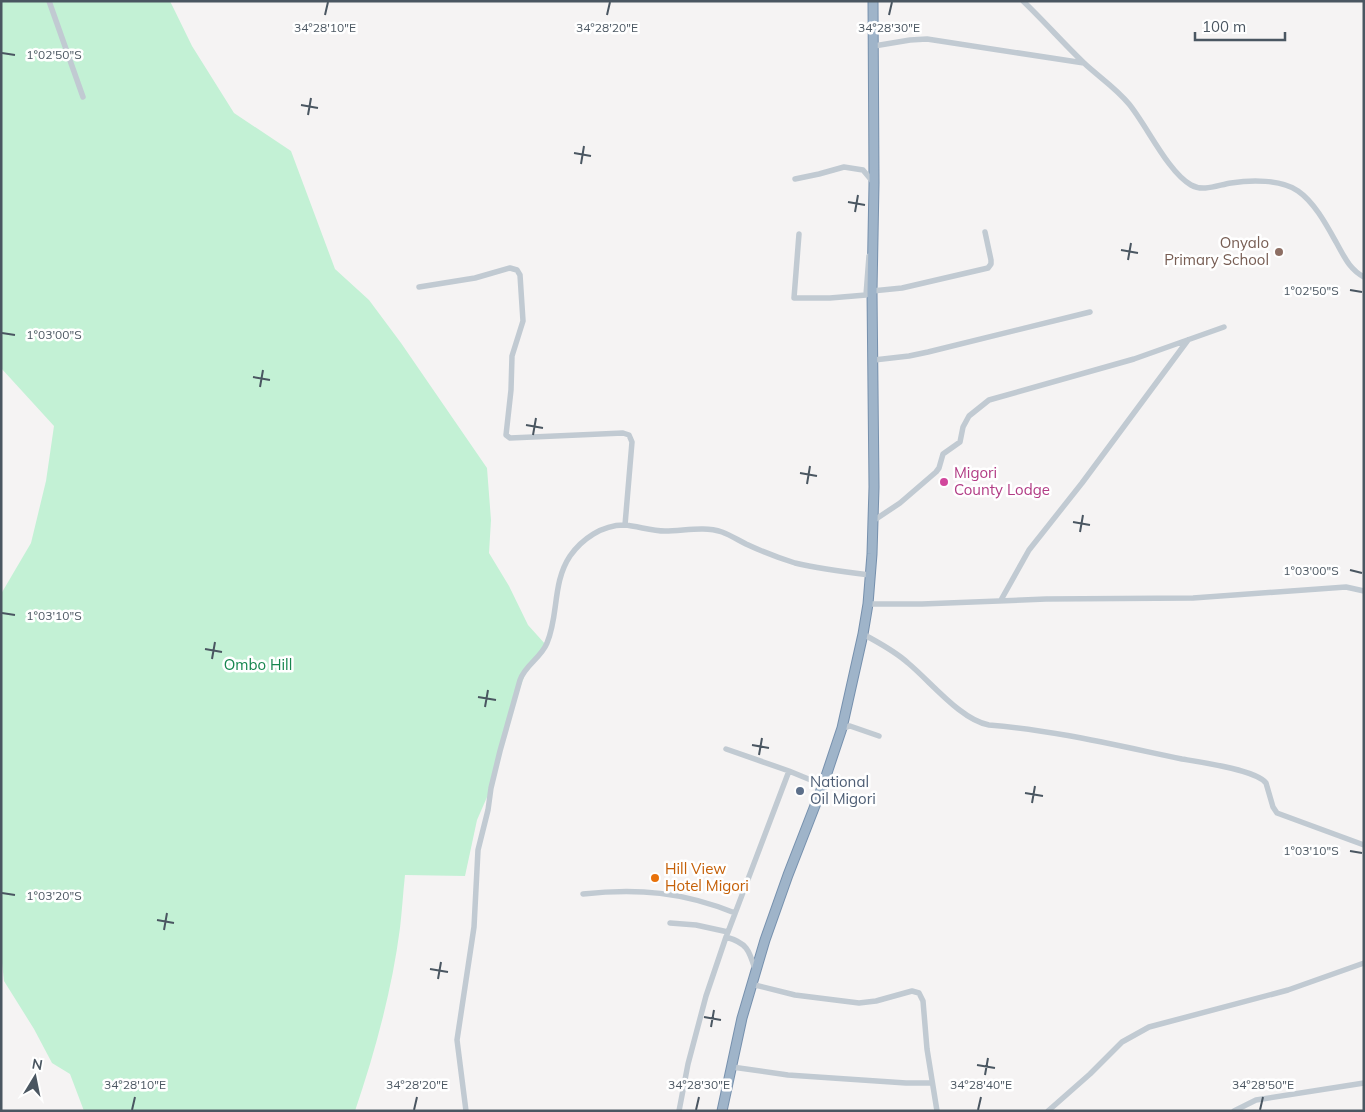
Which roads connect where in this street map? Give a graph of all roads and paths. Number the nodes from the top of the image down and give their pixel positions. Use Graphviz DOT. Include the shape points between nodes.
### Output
graph roads {
  1 [pos="49,1"];
  2 [pos="873,1"];
  3 [pos="1023,1"];
  4 [pos="874,46"];
  5 [pos="1084,63"];
  6 [pos="83,97"];
  7 [pos="795,179"];
  8 [pos="874,183"];
  9 [pos="985,232"];
  10 [pos="799,234"];
  11 [pos="1364,277"];
  12 [pos="419,287"];
  13 [pos="872,291"];
  14 [pos="1090,312"];
  15 [pos="1224,327"];
  16 [pos="1189,339"];
  17 [pos="874,360"];
  18 [pos="873,521"];
  19 [pos="625,525"];
  20 [pos="870,574"];
  21 [pos="1364,591"];
  22 [pos="1002,600"];
  23 [pos="868,604"];
  24 [pos="863,634"];
  25 [pos="842,728"];
  26 [pos="879,736"];
  27 [pos="726,749"];
  28 [pos="789,771"];
  29 [pos="823,784"];
  30 [pos="1364,845"];
  31 [pos="583,894"];
  32 [pos="735,913"];
  33 [pos="670,923"];
  34 [pos="727,935"];
  35 [pos="1364,963"];
  36 [pos="756,969"];
  37 [pos="751,984"];
  38 [pos="732,1067"];
  39 [pos="932,1083"];
  40 [pos="1364,1083"];
  41 [pos="466,1111"];
  42 [pos="678,1111"];
  43 [pos="722,1111"];
  44 [pos="937,1111"];
  45 [pos="1048,1111"];
  46 [pos="1234,1111"];
  1 -- 6 [label="street"];
  2 -- 4 [label="highway"];
  3 -- 5 [label="street"];
  4 -- 5 [label="street" via="927,39"];
  4 -- 8 [label="highway"];
  5 -- 11 [label="street" via="1129,104 1162,154 1188,184 1203,189 1255,181 1282,184 1297,190 1313,206 1349,266"];
  7 -- 8 [label="street" via="844,167 862,170"];
  8 -- 10 [label="street" via="866,295 794,298"];
  8 -- 13 [label="highway"];
  9 -- 13 [label="street" via="991,260 988,268 902,288"];
  12 -- 19 [label="street" via="476,278 510,268 519,272 522,321 512,356 506,435 510,438 629,435 632,442"];
  13 -- 17 [label="highway"];
  14 -- 17 [label="street" via="918,354"];
  15 -- 16 [label="street"];
  16 -- 18 [label="street" via="1134,359 989,400 969,416 960,442 943,454 938,470 900,503"];
  16 -- 22 [label="street" via="1029,550"];
  17 -- 18 [label="highway"];
  18 -- 20 [label="highway"];
  19 -- 20 [label="street" via="661,531 714,530 794,562 831,571"];
  19 -- 41 [label="street" via="607,528 587,538 565,565 558,585 550,635 544,650 522,674 500,751 478,850 474,922 457,1040"];
  20 -- 23 [label="highway"];
  21 -- 22 [label="street" via="1346,587 1193,598"];
  22 -- 23 [label="street"];
  23 -- 24 [label="highway"];
  24 -- 25 [label="highway"];
  24 -- 30 [label="street" via="902,657 963,713 978,722 1090,740 1252,774 1266,783 1277,813"];
  25 -- 26 [label="street" via="850,726"];
  25 -- 29 [label="highway"];
  27 -- 28 [label="street"];
  28 -- 29 [label="street"];
  28 -- 32 [label="street"];
  29 -- 36 [label="highway"];
  31 -- 32 [label="street" via="664,893 700,900"];
  32 -- 34 [label="street"];
  33 -- 34 [label="street" via="696,924"];
  34 -- 36 [label="street" via="746,947"];
  34 -- 42 [label="street" via="706,996"];
  35 -- 45 [label="street" via="1288,990 1149,1027 1122,1042"];
  36 -- 37 [label="highway"];
  37 -- 38 [label="highway"];
  37 -- 39 [label="street" via="795,995 859,1003 917,992 923,1000"];
  38 -- 39 [label="street" via="788,1075"];
  38 -- 43 [label="highway"];
  39 -- 44 [label="street"];
  40 -- 46 [label="street" via="1256,1100"];
}
